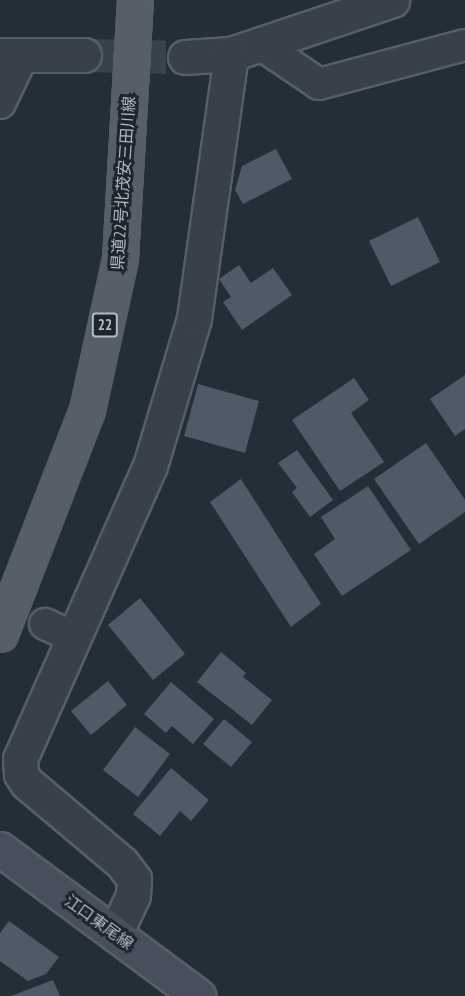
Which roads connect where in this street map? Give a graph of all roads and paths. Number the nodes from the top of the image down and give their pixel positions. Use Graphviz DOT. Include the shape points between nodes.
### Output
graph roads {
  1 [pos="135,0"];
  2 [pos="392,0"];
  3 [pos="465,45"];
  4 [pos="245,49"];
  5 [pos="84,55"];
  6 [pos="11,56"];
  7 [pos="185,57"];
  8 [pos="0,103"];
  9 [pos="0,634"];
  10 [pos="0,849"];
  11 [pos="116,934"];
  12 [pos="199,996"];
  1 -- 9 [label="main road, 県道22号北茂安三田川線 / 22" via="120,259 87,410"];
  2 -- 4 [label="street"];
  3 -- 4 [label="street" via="319,84"];
  4 -- 7 [label="street"];
  4 -- 11 [label="street" via="194,318 150,466 59,631 20,759 21,774 27,783 122,863 134,879 133,895"];
  5 -- 6 [label="street"];
  6 -- 8 [label="street"];
  10 -- 11 [label="main road, 江口東尾線"];
  11 -- 12 [label="main road, 江口東尾線"];
}
